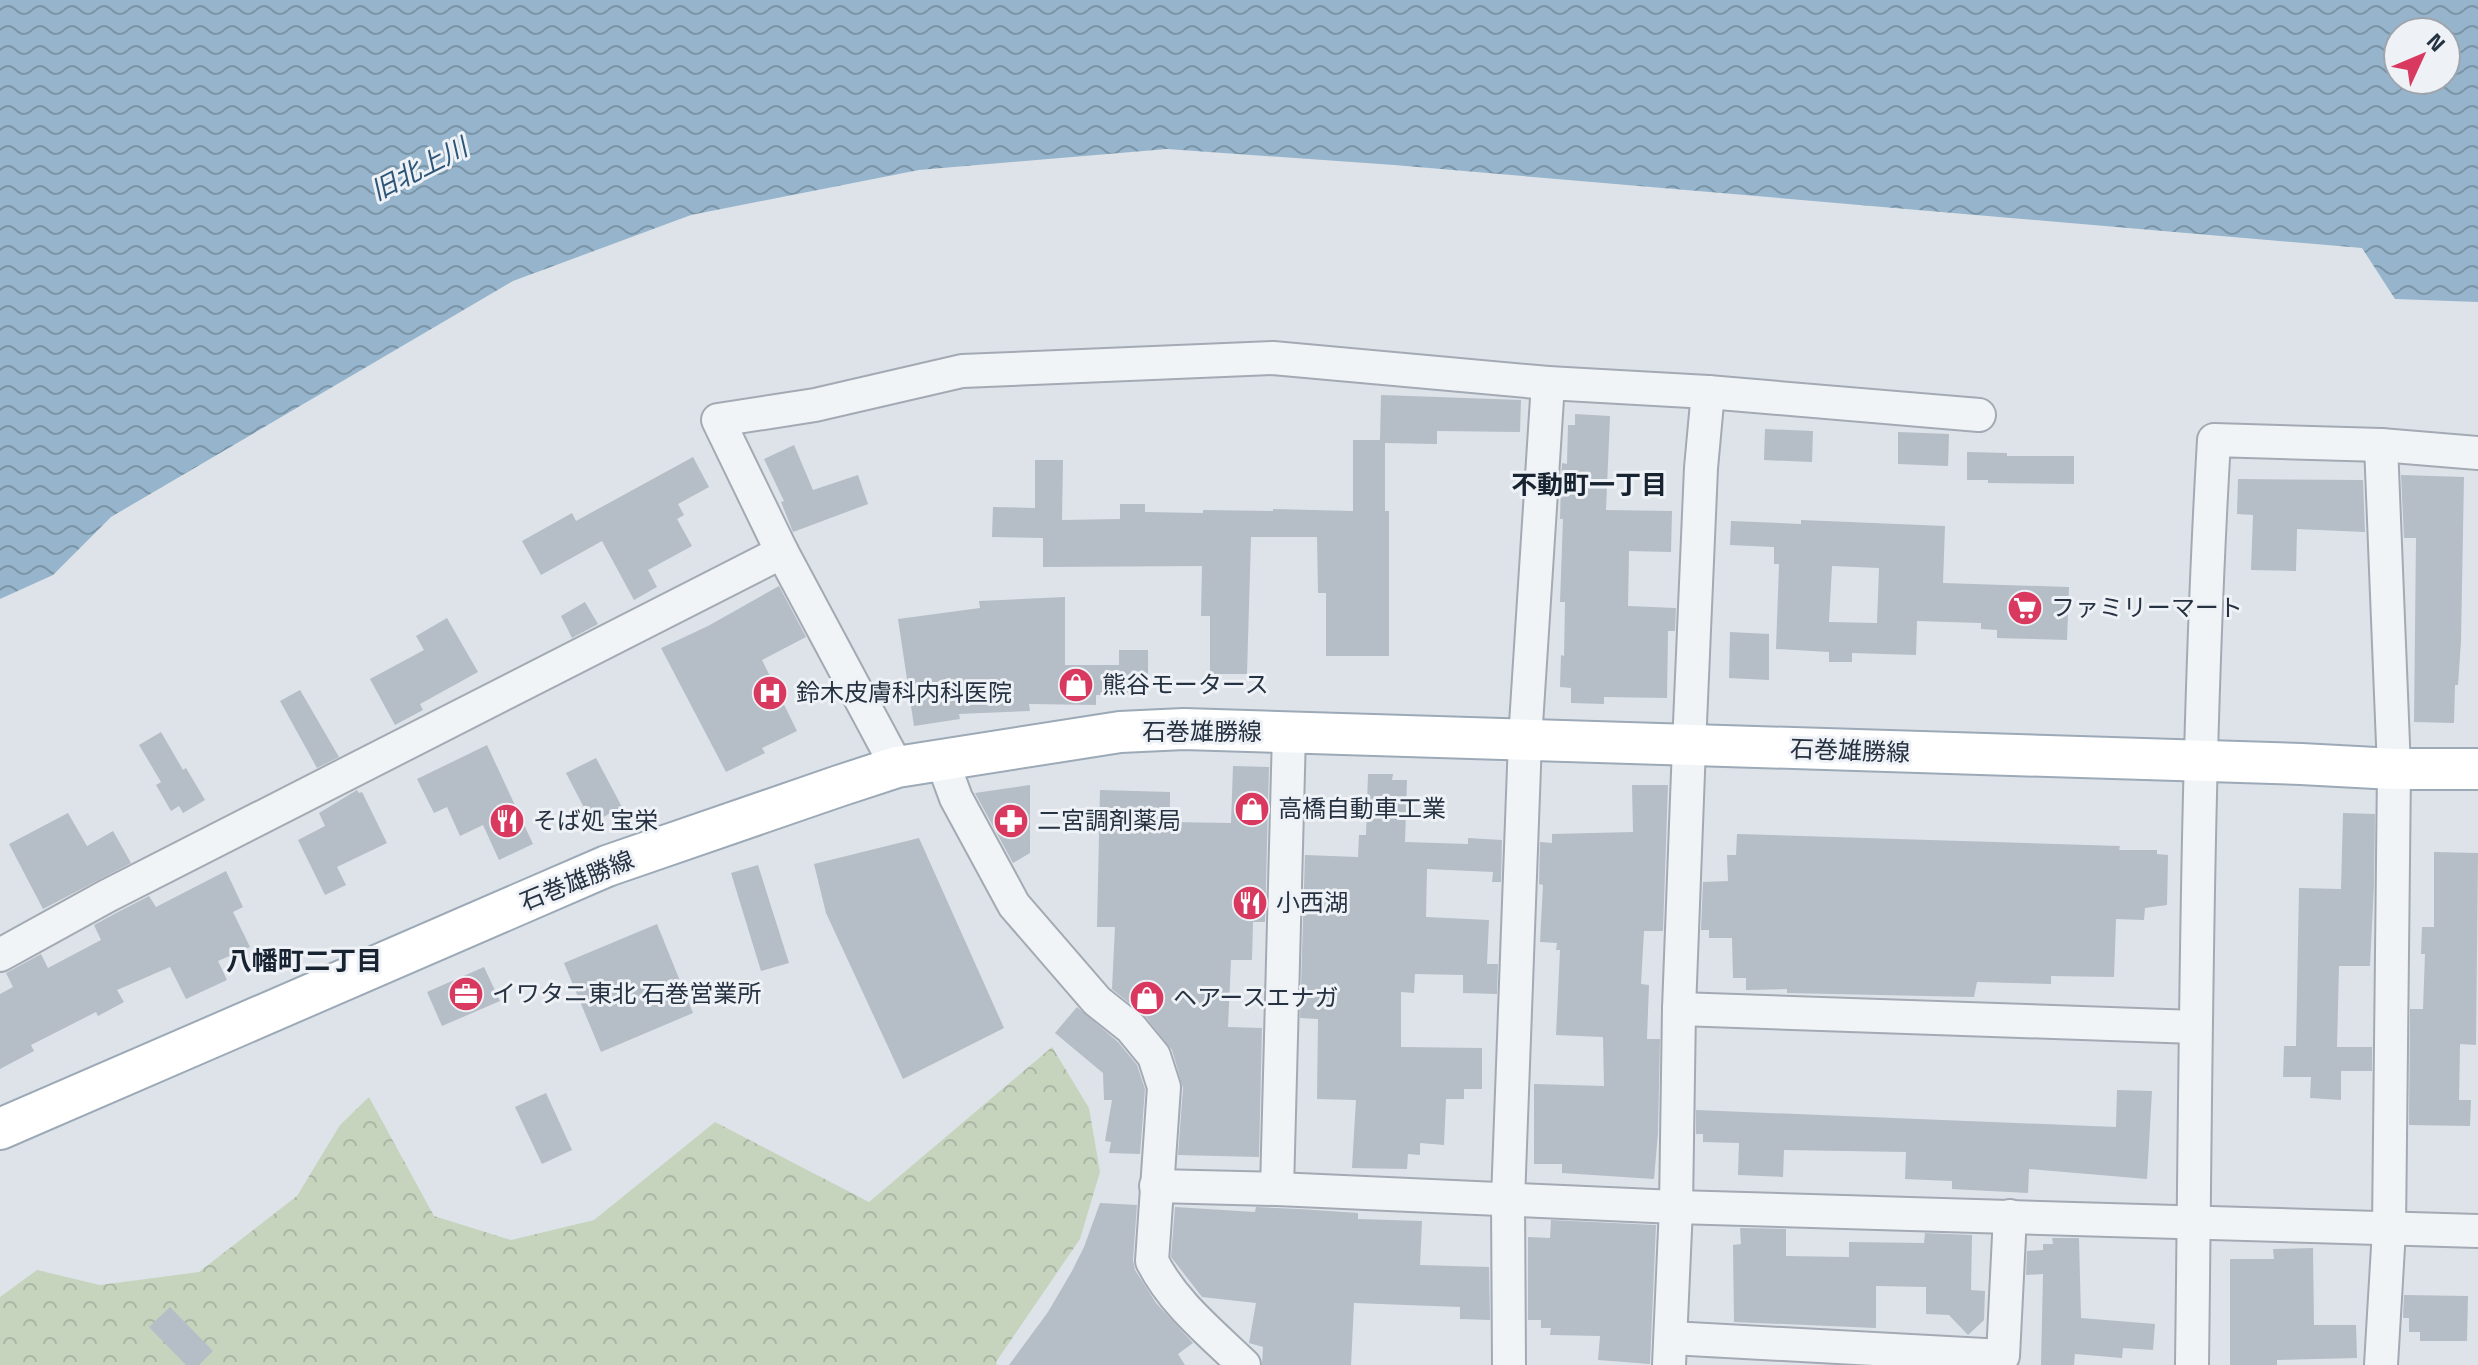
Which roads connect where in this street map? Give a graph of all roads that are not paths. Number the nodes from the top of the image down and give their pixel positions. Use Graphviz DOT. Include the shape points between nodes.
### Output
graph roads {
  1 [pos="1548,383"];
  2 [pos="1708,392"];
  3 [pos="1979,415"];
  4 [pos="2381,445"];
  5 [pos="2478,453"];
  6 [pos="782,552"];
  7 [pos="1289,733"];
  8 [pos="1525,740"];
  9 [pos="1689,746"];
  10 [pos="942,760"];
  11 [pos="2200,762"];
  12 [pos="897,767"];
  13 [pos="2394,769"];
  14 [pos="2478,769"];
  15 [pos="0,955"];
  16 [pos="1679,1009"];
  17 [pos="2195,1027"];
  18 [pos="0,1129"];
  19 [pos="1156,1186"];
  20 [pos="1277,1189"];
  21 [pos="1508,1200"];
  22 [pos="1676,1207"];
  23 [pos="2010,1216"];
  24 [pos="2194,1221"];
  25 [pos="2389,1230"];
  26 [pos="2478,1231"];
  27 [pos="1670,1352"];
  28 [pos="1244,1365"];
  29 [pos="1509,1365"];
  30 [pos="2192,1365"];
  31 [pos="2381,1365"];
  1 -- 2 [label="street"];
  1 -- 6 [label="street" via="1273,358 962,371 815,405 718,420"];
  1 -- 8 [label="street"];
  2 -- 3 [label="street"];
  2 -- 9 [label="street"];
  4 -- 5 [label="street"];
  4 -- 11 [label="street" via="2214,440"];
  4 -- 13 [label="street"];
  6 -- 12 [label="street"];
  6 -- 15 [label="street"];
  7 -- 8 [label="main road, 石巻雄勝線"];
  7 -- 10 [label="main road, 石巻雄勝線" via="1120,732"];
  7 -- 20 [label="street"];
  8 -- 9 [label="main road, 石巻雄勝線"];
  8 -- 21 [label="street"];
  9 -- 11 [label="main road, 石巻雄勝線"];
  9 -- 16 [label="street"];
  10 -- 12 [label="main road, 石巻雄勝線"];
  10 -- 19 [label="street" via="956,798 1014,905 1097,1001 1131,1028 1154,1056 1164,1087"];
  11 -- 13 [label="main road, 石巻雄勝線"];
  11 -- 17 [label="street"];
  12 -- 18 [label="main road, 石巻雄勝線" via="607,866"];
  13 -- 14 [label="main road, 石巻雄勝線"];
  13 -- 25 [label="street"];
  16 -- 17 [label="street"];
  16 -- 22 [label="street"];
  17 -- 24 [label="street"];
  19 -- 20 [label="street"];
  19 -- 28 [label="street" via="1152,1261 1181,1304"];
  20 -- 21 [label="street"];
  21 -- 22 [label="street"];
  21 -- 29 [label="street"];
  22 -- 23 [label="street"];
  22 -- 27 [label="street"];
  23 -- 24 [label="street"];
  23 -- 27 [label="street" via="2003,1356"];
  24 -- 25 [label="street"];
  24 -- 30 [label="street"];
  25 -- 26 [label="street"];
  25 -- 31 [label="street"];
}
